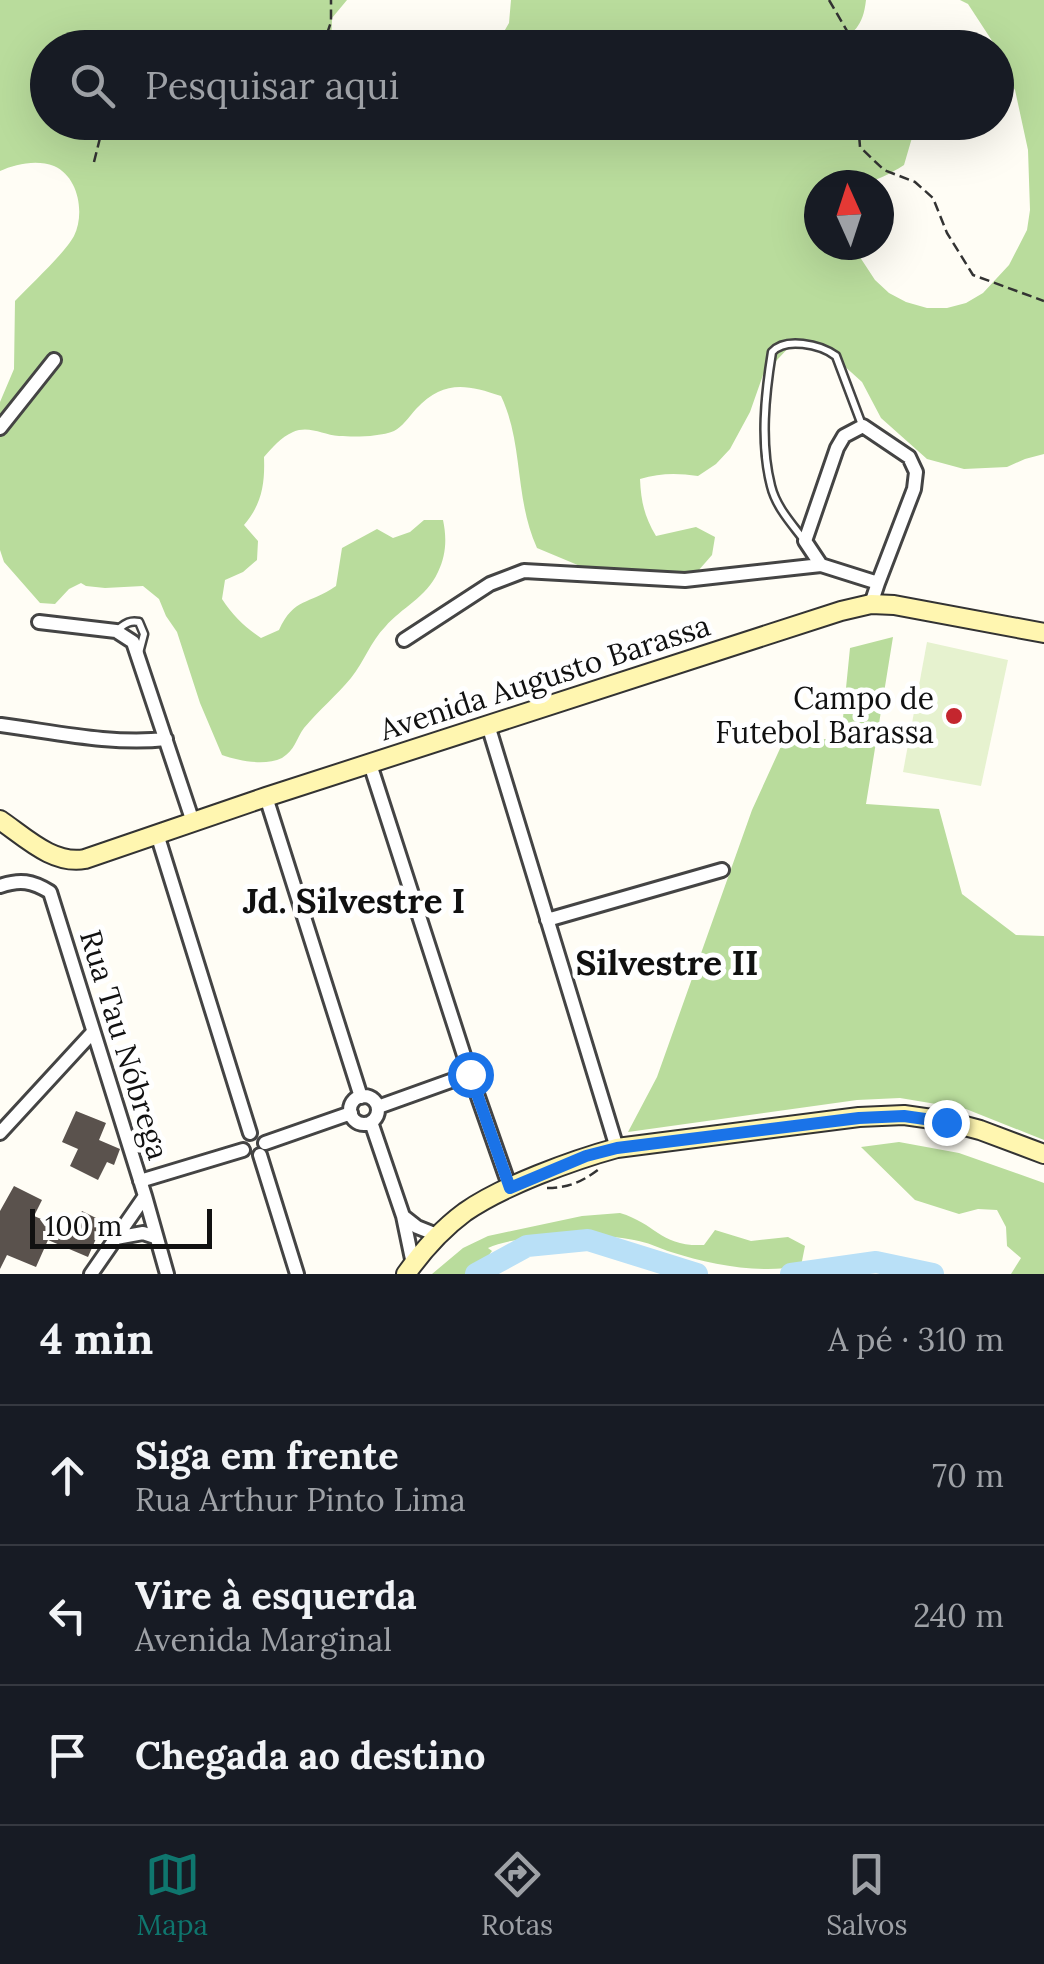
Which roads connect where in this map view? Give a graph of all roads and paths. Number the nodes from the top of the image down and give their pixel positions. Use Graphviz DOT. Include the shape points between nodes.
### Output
graph roads {
  1 [pos="331,0"];
  2 [pos="829,0"];
  3 [pos="328,30"];
  4 [pos="846,30"];
  5 [pos="100,140"];
  6 [pos="859,140"];
  7 [pos="94,162"];
  8 [pos="1044,302"];
  9 [pos="54,360"];
  10 [pos="862,426"];
  11 [pos="0,428"];
  12 [pos="805,541"];
  13 [pos="822,565"];
  14 [pos="878,583"];
  15 [pos="871,604"];
  16 [pos="39,622"];
  17 [pos="1044,632"];
  18 [pos="404,640"];
  19 [pos="1,725"];
  20 [pos="488,726"];
  21 [pos="166,738"];
  22 [pos="370,764"];
  23 [pos="266,797"];
  24 [pos="0,820"];
  25 [pos="193,822"];
  26 [pos="158,834"];
  27 [pos="722,870"];
  28 [pos="0,886"];
  29 [pos="548,920"];
  30 [pos="92,1032"];
  31 [pos="470,1074"];
  32 [pos="361,1096"];
  33 [pos="378,1107"];
  34 [pos="351,1113"];
  35 [pos="371,1122"];
  36 [pos="0,1133"];
  37 [pos="250,1134"];
  38 [pos="617,1148"];
  39 [pos="262,1149"];
  40 [pos="242,1150"];
  41 [pos="1044,1154"];
  42 [pos="604,1165"];
  43 [pos="140,1181"];
  44 [pos="510,1188"];
  45 [pos="545,1188"];
  46 [pos="146,1196"];
  47 [pos="403,1216"];
  48 [pos="437,1236"];
  49 [pos="155,1237"];
  50 [pos="116,1238"];
  51 [pos="410,1269"];
  52 [pos="91,1274"];
  53 [pos="166,1274"];
  54 [pos="298,1274"];
  1 -- 3 [label="path"];
  2 -- 4 [label="path"];
  5 -- 7 [label="path"];
  6 -- 8 [label="path" via="884,170 933,198 973,274"];
  9 -- 11 [label="street"];
  10 -- 12 [label="street" via="837,448"];
  10 -- 12 [label="lane" via="836,356 800,344 776,346 766,395 771,488"];
  10 -- 14 [label="street" via="909,458 916,472"];
  12 -- 13 [label="street"];
  13 -- 14 [label="street"];
  13 -- 18 [label="street" via="685,580 524,571 490,584"];
  14 -- 15 [label="street"];
  15 -- 17 [label="street, Avenida Augusto Barassa"];
  15 -- 20 [label="street, Avenida Augusto Barassa"];
  16 -- 21 [label="street" via="121,634 133,642"];
  19 -- 21 [label="street" via="140,742"];
  20 -- 22 [label="street, Avenida Augusto Barassa"];
  20 -- 29 [label="street"];
  21 -- 25 [label="street"];
  22 -- 23 [label="street, Avenida Augusto Barassa"];
  22 -- 31 [label="street"];
  23 -- 25 [label="street, Avenida Augusto Barassa"];
  23 -- 32 [label="street"];
  24 -- 26 [label="street, Avenida Augusto Barassa" via="71,862"];
  25 -- 26 [label="street, Avenida Augusto Barassa"];
  26 -- 37 [label="street"];
  27 -- 29 [label="street"];
  28 -- 30 [label="street, Rua Tau Nóbrega" via="34,882 50,892"];
  29 -- 38 [label="street"];
  30 -- 36 [label="street"];
  30 -- 43 [label="street, Rua Tau Nóbrega"];
  31 -- 33 [label="street"];
  31 -- 44 [label="street"];
  32 -- 33 [label="street"];
  32 -- 34 [label="street"];
  33 -- 35 [label="street"];
  34 -- 35 [label="street" via="356,1122"];
  34 -- 39 [label="street"];
  35 -- 47 [label="street"];
  37 -- 39 [label="street" via="263,1138"];
  37 -- 40 [label="street"];
  38 -- 41 [label="street" via="904,1116 980,1130"];
  38 -- 44 [label="street"];
  39 -- 40 [label="street" via="254,1157"];
  39 -- 54 [label="street"];
  40 -- 43 [label="street"];
  42 -- 45 [label="path" via="584,1181"];
  43 -- 46 [label="street, Rua Tau Nóbrega"];
  44 -- 48 [label="street"];
  46 -- 49 [label="street"];
  46 -- 50 [label="street, Rua Tau Nóbrega"];
  47 -- 48 [label="street"];
  47 -- 51 [label="street"];
  48 -- 51 [label="street"];
  49 -- 50 [label="street"];
  49 -- 53 [label="street"];
  50 -- 52 [label="street, Rua Tau Nóbrega"];
}
